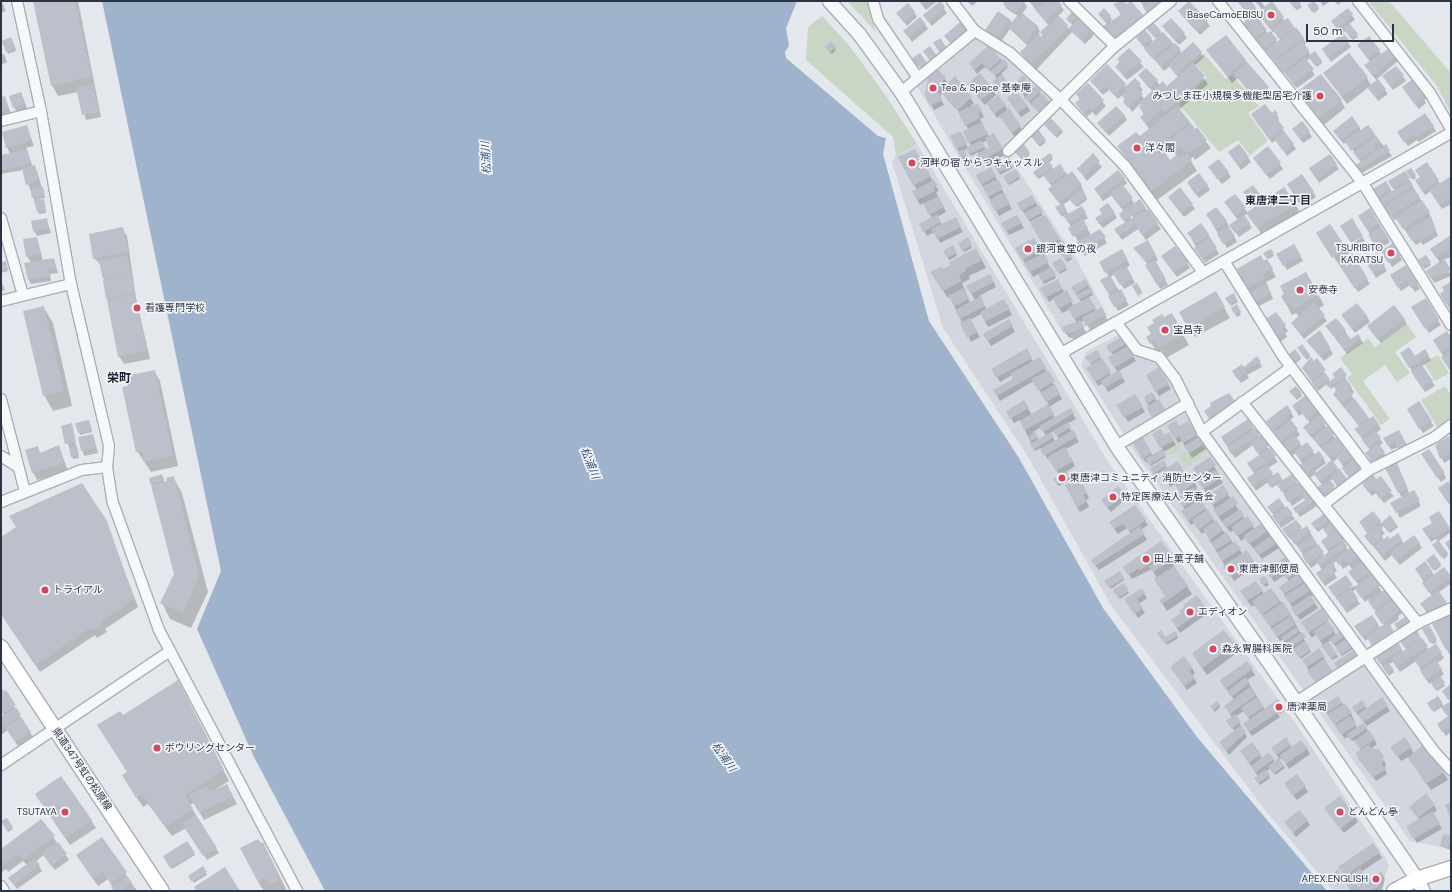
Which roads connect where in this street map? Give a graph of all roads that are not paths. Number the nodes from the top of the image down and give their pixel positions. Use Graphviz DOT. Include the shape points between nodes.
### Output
graph roads {
  1 [pos="17,1"];
  2 [pos="829,1"];
  3 [pos="873,1"];
  4 [pos="952,1"];
  5 [pos="1069,1"];
  6 [pos="1170,1"];
  7 [pos="1218,1"];
  8 [pos="1358,1"];
  9 [pos="975,30"];
  10 [pos="1115,46"];
  11 [pos="918,78"];
  12 [pos="901,92"];
  13 [pos="1061,100"];
  14 [pos="41,111"];
  15 [pos="1,121"];
  16 [pos="1451,129"];
  17 [pos="1451,133"];
  18 [pos="1008,151"];
  19 [pos="1362,182"];
  20 [pos="1,218"];
  21 [pos="1224,262"];
  22 [pos="1203,272"];
  23 [pos="71,284"];
  24 [pos="23,295"];
  25 [pos="1,301"];
  26 [pos="1116,322"];
  27 [pos="1451,325"];
  28 [pos="1060,354"];
  29 [pos="1291,367"];
  30 [pos="1,399"];
  31 [pos="1242,402"];
  32 [pos="1188,403"];
  33 [pos="1451,425"];
  34 [pos="1202,432"];
  35 [pos="1116,446"];
  36 [pos="1,456"];
  37 [pos="18,467"];
  38 [pos="107,467"];
  39 [pos="1369,470"];
  40 [pos="25,492"];
  41 [pos="1,502"];
  42 [pos="1324,504"];
  43 [pos="1451,608"];
  44 [pos="1418,623"];
  45 [pos="1,647"];
  46 [pos="170,651"];
  47 [pos="1366,656"];
  48 [pos="1296,702"];
  49 [pos="54,727"];
  50 [pos="1,765"];
  51 [pos="1451,770"];
  52 [pos="1451,868"];
  53 [pos="1420,885"];
  54 [pos="1,886"];
  55 [pos="4,891"];
  56 [pos="162,891"];
  57 [pos="298,891"];
  58 [pos="1394,891"];
  1 -- 14 [label="street"];
  2 -- 12 [label="street" via="859,34"];
  3 -- 11 [label="street" via="878,19"];
  4 -- 9 [label="street"];
  5 -- 10 [label="street"];
  6 -- 10 [label="street"];
  7 -- 19 [label="street"];
  8 -- 16 [label="street" via="1430,93"];
  9 -- 11 [label="street"];
  9 -- 13 [label="street" via="1010,53"];
  10 -- 13 [label="street"];
  11 -- 12 [label="street"];
  12 -- 28 [label="street"];
  13 -- 18 [label="street"];
  13 -- 22 [label="street" via="1125,166"];
  14 -- 15 [label="street"];
  14 -- 23 [label="street"];
  17 -- 19 [label="street"];
  19 -- 21 [label="street"];
  19 -- 27 [label="street"];
  20 -- 24 [label="street"];
  21 -- 22 [label="street"];
  21 -- 29 [label="street" via="1261,324"];
  22 -- 26 [label="street"];
  23 -- 24 [label="street"];
  23 -- 38 [label="street" via="109,446"];
  24 -- 25 [label="street"];
  26 -- 28 [label="street"];
  26 -- 32 [label="street" via="1137,350 1159,357 1175,378"];
  28 -- 35 [label="street"];
  29 -- 31 [label="street"];
  29 -- 39 [label="street"];
  30 -- 37 [label="street"];
  31 -- 34 [label="street"];
  31 -- 42 [label="street"];
  32 -- 34 [label="street"];
  32 -- 35 [label="street"];
  33 -- 39 [label="street" via="1435,437"];
  34 -- 47 [label="street"];
  35 -- 48 [label="street"];
  36 -- 37 [label="street"];
  37 -- 40 [label="street"];
  38 -- 40 [label="street" via="82,470"];
  38 -- 46 [label="street" via="115,510 159,630"];
  39 -- 42 [label="street"];
  40 -- 41 [label="street"];
  42 -- 44 [label="street"];
  43 -- 44 [label="street"];
  44 -- 47 [label="street"];
  45 -- 49 [label="main road, 県道347号虹の松原線"];
  46 -- 49 [label="street"];
  46 -- 57 [label="street"];
  47 -- 48 [label="street"];
  47 -- 51 [label="street" via="1434,751"];
  48 -- 53 [label="street"];
  49 -- 50 [label="street"];
  49 -- 56 [label="main road, 県道347号虹の松原線"];
  52 -- 53 [label="main road"];
  53 -- 58 [label="main road"];
  54 -- 55 [label="street"];
}
